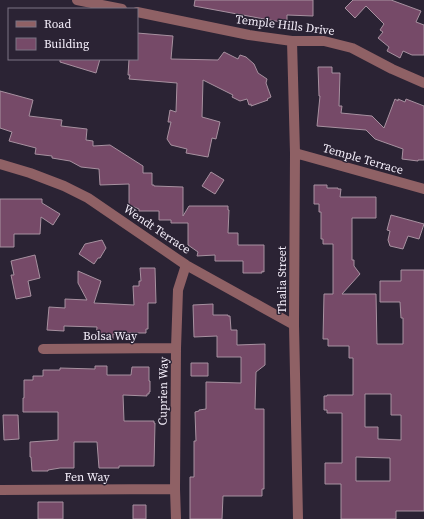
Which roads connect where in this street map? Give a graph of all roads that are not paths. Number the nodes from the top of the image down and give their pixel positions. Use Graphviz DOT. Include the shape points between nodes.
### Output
graph roads {
  1 [pos="77,0"];
  2 [pos="117,8"];
  3 [pos="138,12"];
  4 [pos="292,41"];
  5 [pos="424,83"];
  6 [pos="295,153"];
  7 [pos="0,164"];
  8 [pos="424,189"];
  9 [pos="186,265"];
  10 [pos="294,325"];
  11 [pos="176,348"];
  12 [pos="43,349"];
  13 [pos="175,489"];
  14 [pos="0,490"];
  15 [pos="176,519"];
  16 [pos="298,519"];
  1 -- 2 [label="street"];
  3 -- 4 [label="street, Temple Hills Drive" via="249,35"];
  4 -- 5 [label="street, Temple Hills Drive" via="324,41 352,48"];
  4 -- 6 [label="street, Thalia Street"];
  6 -- 8 [label="street, Temple Terrace"];
  6 -- 10 [label="street, Thalia Street"];
  7 -- 9 [label="street, Wendt Terrace" via="64,186 88,198"];
  9 -- 10 [label="street, Wendt Terrace"];
  9 -- 11 [label="street, Cuprien Way" via="178,290"];
  10 -- 16 [label="street, Thalia Street"];
  11 -- 12 [label="street, Bolsa Way"];
  11 -- 13 [label="street, Cuprien Way"];
  13 -- 14 [label="street, Fen Way"];
  13 -- 15 [label="street, Cuprien Way"];
}
